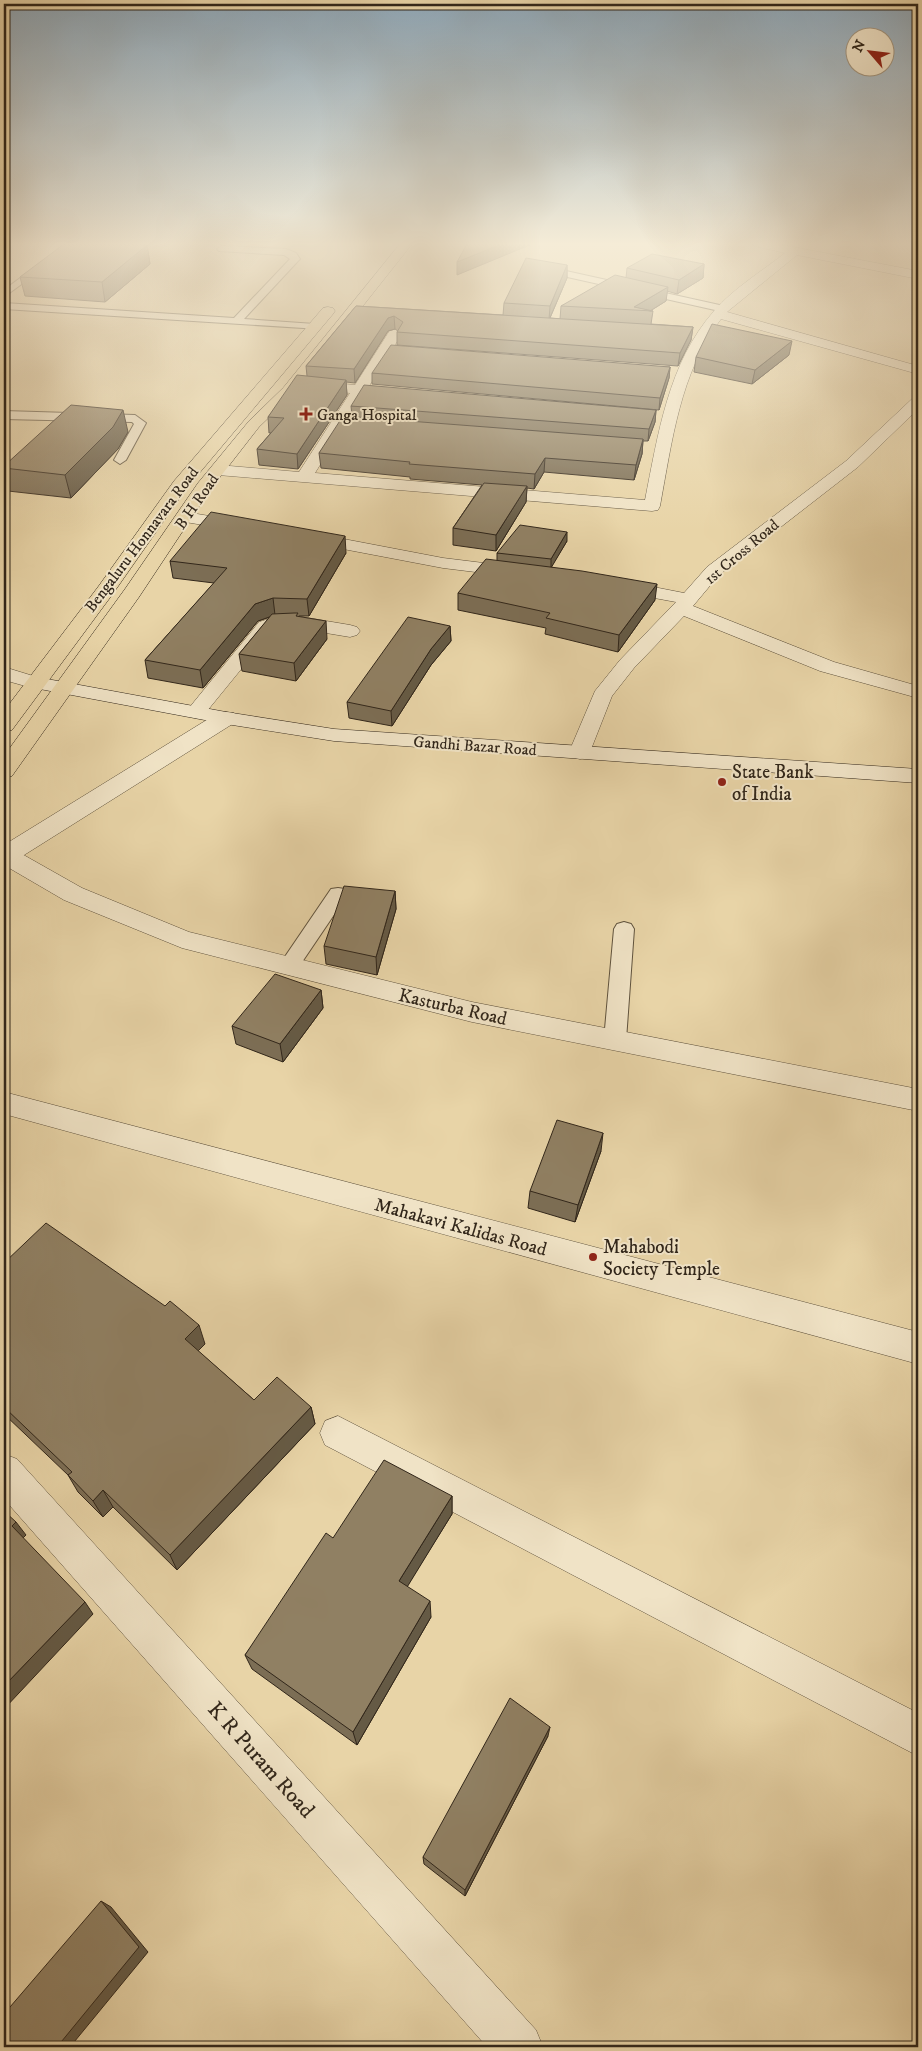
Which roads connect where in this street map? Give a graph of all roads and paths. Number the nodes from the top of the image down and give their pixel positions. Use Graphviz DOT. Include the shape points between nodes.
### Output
graph roads {
  1 [pos="304,340"];
  2 [pos="329,340"];
  3 [pos="397,340"];
  4 [pos="698,340"];
  5 [pos="817,340"];
  6 [pos="918,370"];
  7 [pos="294,384"];
  8 [pos="359,390"];
  9 [pos="418,395"];
  10 [pos="918,401"];
  11 [pos="4,415"];
  12 [pos="652,416"];
  13 [pos="672,418"];
  14 [pos="338,424"];
  15 [pos="357,425"];
  16 [pos="644,447"];
  17 [pos="664,449"];
  18 [pos="120,460"];
  19 [pos="218,470"];
  20 [pos="304,477"];
  21 [pos="185,517"];
  22 [pos="261,530"];
  23 [pos="289,534"];
  24 [pos="532,573"];
  25 [pos="600,583"];
  26 [pos="684,604"];
  27 [pos="350,631"];
  28 [pos="4,673"];
  29 [pos="36,683"];
  30 [pos="62,688"];
  31 [pos="918,692"];
  32 [pos="196,712"];
  33 [pos="226,718"];
  34 [pos="4,725"];
  35 [pos="580,752"];
  36 [pos="4,771"];
  37 [pos="918,776"];
  38 [pos="4,856"];
  39 [pos="338,894"];
  40 [pos="624,929"];
  41 [pos="289,966"];
  42 [pos="615,1040"];
  43 [pos="918,1100"];
  44 [pos="4,1103"];
  45 [pos="918,1348"];
  46 [pos="338,1433"];
  47 [pos="4,1472"];
  48 [pos="918,1735"];
  49 [pos="518,2047"];
  1 -- 29 [label="main road, Bengaluru Honnavara Road" via="180,485"];
  2 -- 7 [label="main road, B H Road"];
  3 -- 8 [label="street"];
  4 -- 13 [label="street" via="679,372"];
  5 -- 6 [label="street"];
  7 -- 8 [label="street"];
  7 -- 19 [label="main road, B H Road" via="254,424"];
  8 -- 9 [label="street"];
  8 -- 14 [label="street"];
  10 -- 26 [label="street, 1st Cross Road" via="852,464 713,571"];
  11 -- 18 [label="lane" via="135,420 140,423"];
  12 -- 13 [label="street"];
  13 -- 17 [label="street"];
  14 -- 15 [label="street"];
  14 -- 20 [label="street"];
  16 -- 17 [label="street"];
  17 -- 20 [label="street" via="652,506"];
  19 -- 20 [label="street"];
  19 -- 21 [label="main road, B H Road"];
  21 -- 22 [label="street"];
  21 -- 30 [label="main road, B H Road"];
  23 -- 24 [label="street" via="443,563"];
  25 -- 26 [label="street"];
  26 -- 31 [label="street" via="767,644 849,674"];
  26 -- 35 [label="street, 1st Cross Road" via="602,695"];
  27 -- 32 [label="street" via="285,621 266,626"];
  28 -- 29 [label="street, Gandhi Bazar Road"];
  29 -- 30 [label="street, Gandhi Bazar Road"];
  29 -- 34 [label="main road, Bengaluru Honnavara Road"];
  30 -- 32 [label="street, Gandhi Bazar Road"];
  30 -- 36 [label="main road, B H Road"];
  32 -- 33 [label="street, Gandhi Bazar Road"];
  33 -- 35 [label="street, Gandhi Bazar Road" via="334,735"];
  33 -- 38 [label="street"];
  35 -- 37 [label="street, Gandhi Bazar Road"];
  38 -- 41 [label="street, Kasturba Road" via="73,894 182,939"];
  39 -- 41 [label="lane"];
  40 -- 42 [label="lane"];
  41 -- 42 [label="street, Kasturba Road" via="472,1012"];
  42 -- 43 [label="street, Kasturba Road"];
  44 -- 45 [label="street, Mahakavi Kalidas Road"];
  46 -- 48 [label="street"];
  47 -- 49 [label="street, K R Puram Road"];
}
